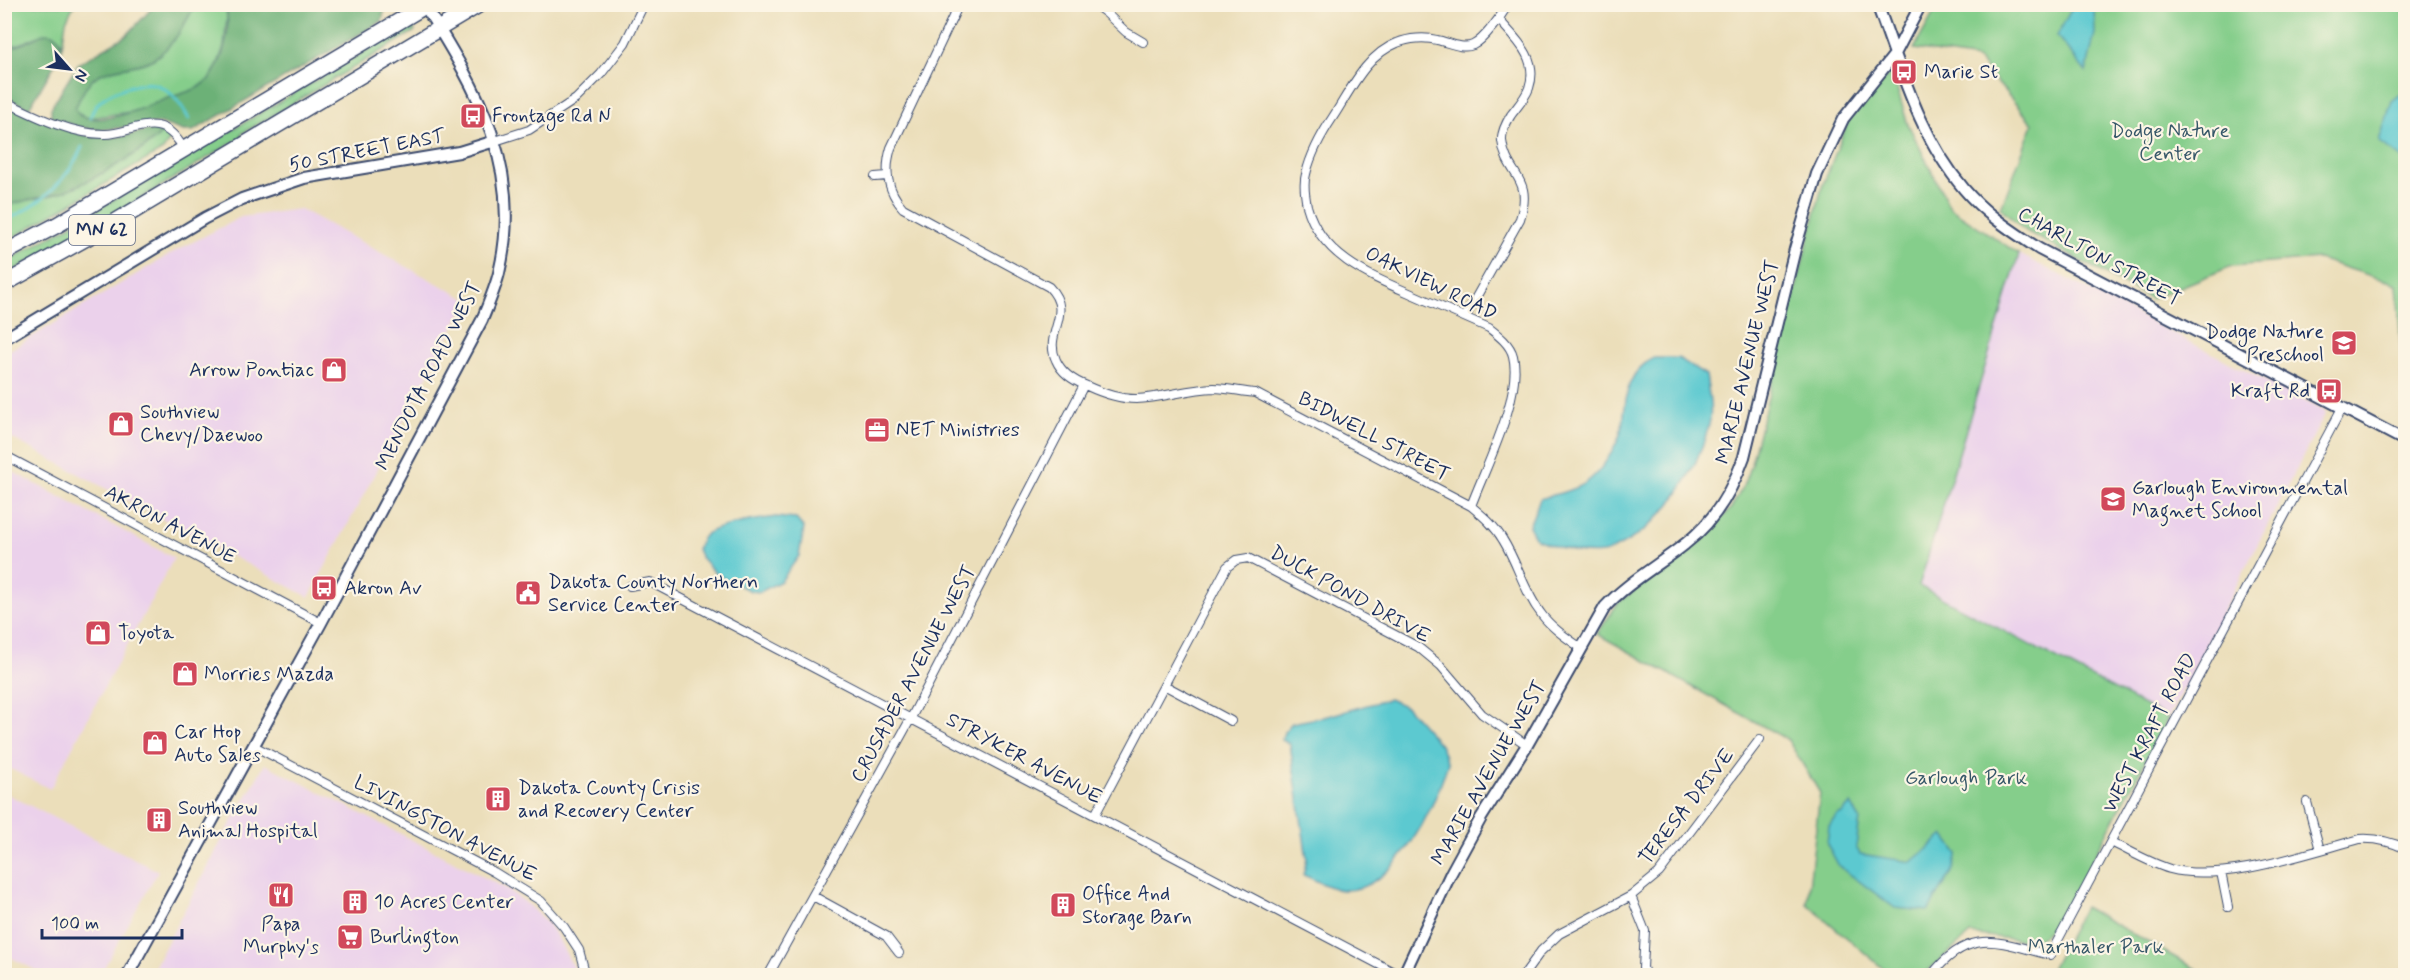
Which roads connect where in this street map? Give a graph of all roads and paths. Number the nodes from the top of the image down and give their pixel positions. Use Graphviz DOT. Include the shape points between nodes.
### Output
graph roads {
  1 [pos="480,4"];
  2 [pos="644,4"];
  3 [pos="959,4"];
  4 [pos="1094,4"];
  5 [pos="1508,4"];
  6 [pos="1877,4"];
  7 [pos="1921,4"];
  8 [pos="426,5"];
  9 [pos="1499,20"];
  10 [pos="440,30"];
  11 [pos="1143,42"];
  12 [pos="1895,54"];
  13 [pos="4,101"];
  14 [pos="495,141"];
  15 [pos="184,149"];
  16 [pos="887,176"];
  17 [pos="875,177"];
  18 [pos="4,253"];
  19 [pos="4,284"];
  20 [pos="1465,317"];
  21 [pos="4,339"];
  22 [pos="1084,385"];
  23 [pos="2342,408"];
  24 [pos="2406,441"];
  25 [pos="4,455"];
  26 [pos="1471,506"];
  27 [pos="630,586"];
  28 [pos="321,623"];
  29 [pos="1581,648"];
  30 [pos="1164,686"];
  31 [pos="911,718"];
  32 [pos="1231,721"];
  33 [pos="1760,739"];
  34 [pos="254,746"];
  35 [pos="1527,746"];
  36 [pos="2307,802"];
  37 [pos="1095,815"];
  38 [pos="2111,842"];
  39 [pos="2320,849"];
  40 [pos="2406,849"];
  41 [pos="2221,872"];
  42 [pos="813,896"];
  43 [pos="1631,896"];
  44 [pos="2228,907"];
  45 [pos="899,953"];
  46 [pos="127,975"];
  47 [pos="585,975"];
  48 [pos="768,975"];
  49 [pos="1402,975"];
  50 [pos="1523,975"];
  51 [pos="1646,975"];
  52 [pos="1931,975"];
  1 -- 10 [label="highway, MN 62"];
  2 -- 14 [label="street, 50 STREET EAST" via="625,43 576,99 529,130"];
  3 -- 16 [label="street" via="891,148"];
  4 -- 11 [label="street"];
  5 -- 9 [label="street, OAKVIEW ROAD"];
  6 -- 12 [label="street, CHARLTON STREET"];
  7 -- 12 [label="street, MARIE AVENUE WEST"];
  8 -- 10 [label="street, MENDOTA ROAD WEST"];
  8 -- 15 [label="highway, MN 62"];
  9 -- 20 [label="street" via="1525,49 1532,66 1529,89 1505,124 1502,138 1505,155 1522,183 1525,204"];
  9 -- 20 [label="street, OAKVIEW ROAD" via="1473,45 1417,38 1379,53 1317,141 1305,176 1311,219 1338,255 1368,275"];
  10 -- 14 [label="street, MENDOTA ROAD WEST" via="490,123"];
  10 -- 19 [label="highway, MN 62"];
  12 -- 23 [label="street, CHARLTON STREET" via="1935,150 1965,190 1998,222 2039,249"];
  12 -- 29 [label="street, MARIE AVENUE WEST" via="1844,119 1817,174 1744,457 1731,488 1699,532 1609,603"];
  13 -- 15 [label="street" via="95,134 158,126 175,136"];
  14 -- 21 [label="street, 50 STREET EAST" via="459,152 304,178 242,199"];
  14 -- 28 [label="street, MENDOTA ROAD WEST" via="507,206 499,274 482,320"];
  15 -- 18 [label="highway, MN 62"];
  16 -- 17 [label="street"];
  16 -- 22 [label="street, BIDWELL STREET" via="895,199 909,212 1053,291 1061,315 1052,341 1054,357 1062,370"];
  20 -- 26 [label="street, OAKVIEW ROAD" via="1503,339 1513,355 1514,394"];
  22 -- 26 [label="street, BIDWELL STREET" via="1135,399 1215,388 1255,393"];
  22 -- 31 [label="street, CRUSADER AVENUE WEST"];
  23 -- 24 [label="street, CHARLTON STREET"];
  23 -- 38 [label="street, WEST KRAFT ROAD"];
  25 -- 28 [label="street, AKRON AVENUE"];
  26 -- 29 [label="street, BIDWELL STREET" via="1503,539 1542,615"];
  27 -- 31 [label="street, STRYKER AVENUE" via="650,582"];
  28 -- 34 [label="street, MENDOTA ROAD WEST"];
  29 -- 35 [label="street, MARIE AVENUE WEST"];
  30 -- 32 [label="street"];
  30 -- 35 [label="street, DUCK POND DRIVE" via="1227,567 1248,558 1418,647 1441,666 1482,714"];
  30 -- 37 [label="street, DUCK POND DRIVE"];
  31 -- 37 [label="street, STRYKER AVENUE"];
  31 -- 42 [label="street, CRUSADER AVENUE WEST"];
  33 -- 43 [label="street, TERESA DRIVE" via="1659,873"];
  34 -- 46 [label="street, MENDOTA ROAD WEST"];
  34 -- 47 [label="street, LIVINGSTON AVENUE" via="541,900 579,951"];
  35 -- 49 [label="street, MARIE AVENUE WEST" via="1480,818"];
  36 -- 39 [label="street"];
  37 -- 49 [label="street, STRYKER AVENUE"];
  38 -- 41 [label="street" via="2169,869"];
  38 -- 52 [label="street, WEST KRAFT ROAD" via="2050,955 1994,941 1974,942 1957,949"];
  39 -- 40 [label="street" via="2376,838"];
  39 -- 41 [label="street"];
  41 -- 44 [label="street"];
  42 -- 45 [label="street" via="886,936"];
  42 -- 48 [label="street, CRUSADER AVENUE WEST"];
  43 -- 50 [label="street, TERESA DRIVE" via="1559,934"];
  43 -- 51 [label="street" via="1645,931"];
}
